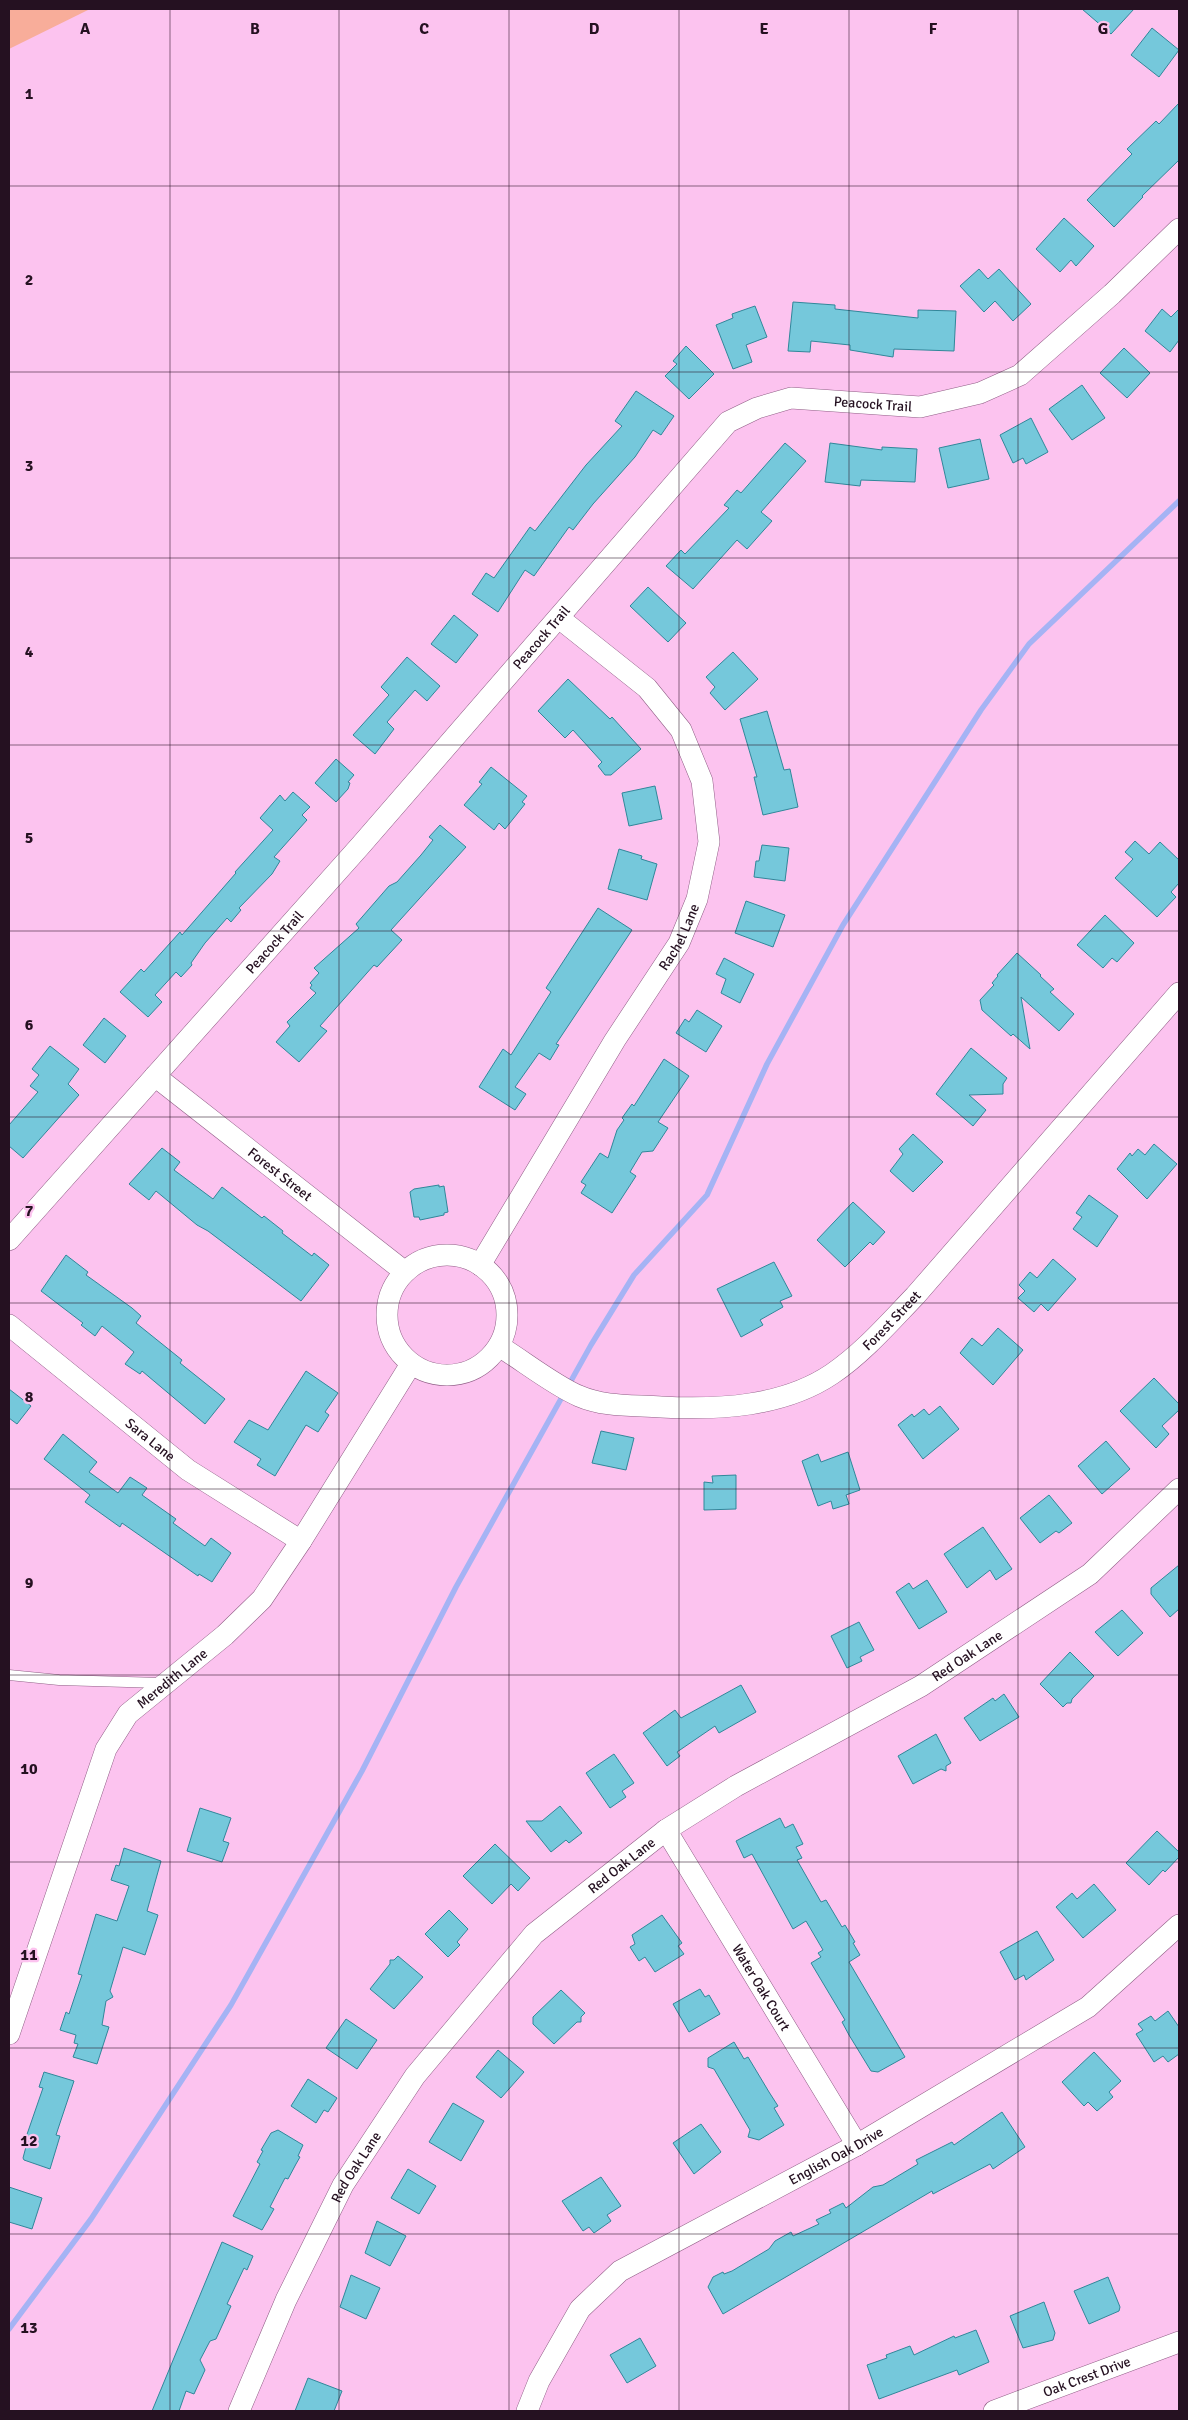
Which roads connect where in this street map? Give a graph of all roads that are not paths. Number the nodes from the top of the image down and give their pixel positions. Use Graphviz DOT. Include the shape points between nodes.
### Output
graph roads {
  1 [pos="1179,229"];
  2 [pos="558,618"];
  3 [pos="1179,994"];
  4 [pos="155,1076"];
  5 [pos="9,1240"];
  6 [pos="480,1264"];
  7 [pos="405,1272"];
  8 [pos="9,1325"];
  9 [pos="499,1346"];
  10 [pos="411,1364"];
  11 [pos="1179,1489"];
  12 [pos="301,1541"];
  13 [pos="9,1675"];
  14 [pos="165,1683"];
  15 [pos="666,1830"];
  16 [pos="1179,1925"];
  17 [pos="9,2034"];
  18 [pos="857,2145"];
  19 [pos="1179,2342"];
  20 [pos="239,2411"];
  21 [pos="527,2411"];
  22 [pos="994,2411"];
  1 -- 2 [label="street, Peacock Trail" via="1112,294 1020,375 980,393 920,407 791,398 757,408 728,422"];
  2 -- 4 [label="street, Peacock Trail"];
  2 -- 6 [label="street, Rachel Lane" via="647,688 681,730 702,781 709,842 697,898 679,943 615,1040"];
  3 -- 9 [label="street, Forest Street" via="915,1296 875,1338 832,1374 790,1394 750,1404 685,1408 600,1403 577,1395"];
  4 -- 5 [label="street, Peacock Trail"];
  4 -- 7 [label="street, Forest Street"];
  6 -- 7 [label="street" via="449,1255 418,1262"];
  6 -- 9 [label="street" via="503,1292 507,1310 506,1329"];
  7 -- 10 [label="street" via="393,1289 387,1316 388,1330 397,1349"];
  8 -- 12 [label="street, Sara Lane" via="188,1470"];
  9 -- 10 [label="street" via="486,1361 469,1372 449,1376 429,1373"];
  10 -- 12 [label="street, Meredith Lane"];
  11 -- 15 [label="street, Red Oak Lane" via="1090,1574 929,1681 736,1786"];
  12 -- 14 [label="street, Meredith Lane" via="262,1599 225,1635"];
  13 -- 14 [label="lane"];
  14 -- 17 [label="street, Meredith Lane" via="128,1714 106,1749"];
  15 -- 18 [label="street, Water Oak Court"];
  15 -- 20 [label="street, Red Oak Lane" via="534,1934 415,2076 343,2185 286,2300"];
  16 -- 18 [label="street, English Oak Drive" via="1088,2007"];
  18 -- 21 [label="street, English Oak Drive" via="620,2271 580,2309 539,2381"];
  19 -- 22 [label="street, Oak Crest Drive"];
}
